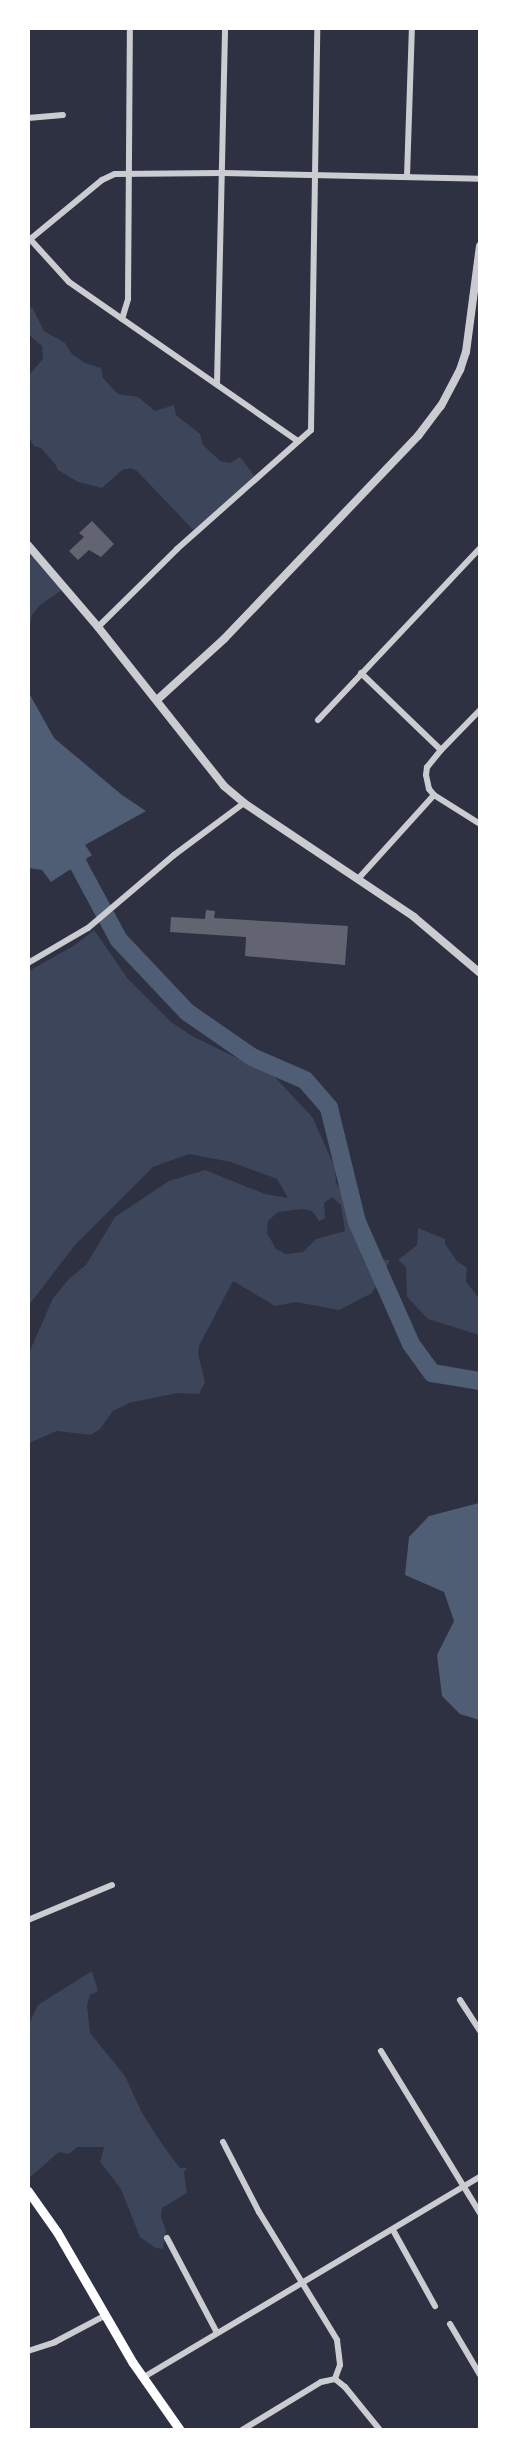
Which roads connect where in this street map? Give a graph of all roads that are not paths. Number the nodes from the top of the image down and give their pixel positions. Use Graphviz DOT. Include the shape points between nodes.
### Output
graph roads {
  1 [pos="130,28"];
  2 [pos="225,28"];
  3 [pos="316,28"];
  4 [pos="412,28"];
  5 [pos="63,116"];
  6 [pos="28,118"];
  7 [pos="128,172"];
  8 [pos="223,173"];
  9 [pos="316,175"];
  10 [pos="407,176"];
  11 [pos="480,179"];
  12 [pos="29,239"];
  13 [pos="480,246"];
  14 [pos="122,319"];
  15 [pos="217,384"];
  16 [pos="298,441"];
  17 [pos="28,545"];
  18 [pos="480,548"];
  19 [pos="98,627"];
  20 [pos="361,673"];
  21 [pos="157,700"];
  22 [pos="480,710"];
  23 [pos="318,720"];
  24 [pos="441,750"];
  25 [pos="434,795"];
  26 [pos="244,803"];
  27 [pos="480,824"];
  28 [pos="358,879"];
  29 [pos="28,963"];
  30 [pos="480,973"];
  31 [pos="112,1885"];
  32 [pos="28,1920"];
  33 [pos="460,2000"];
  34 [pos="480,2031"];
  35 [pos="381,2051"];
  36 [pos="223,2142"];
  37 [pos="480,2177"];
  38 [pos="462,2187"];
  39 [pos="28,2191"];
  40 [pos="480,2213"];
  41 [pos="393,2230"];
  42 [pos="167,2238"];
  43 [pos="304,2283"];
  44 [pos="435,2306"];
  45 [pos="106,2315"];
  46 [pos="450,2324"];
  47 [pos="217,2333"];
  48 [pos="28,2351"];
  49 [pos="480,2375"];
  50 [pos="144,2377"];
  51 [pos="335,2379"];
  52 [pos="180,2430"];
  53 [pos="242,2430"];
  54 [pos="380,2430"];
  1 -- 7 [label="street"];
  2 -- 8 [label="street"];
  3 -- 9 [label="street"];
  4 -- 10 [label="street"];
  5 -- 6 [label="street"];
  7 -- 8 [label="street"];
  7 -- 12 [label="street" via="102,180"];
  7 -- 14 [label="street" via="128,299"];
  8 -- 9 [label="street"];
  8 -- 15 [label="street"];
  9 -- 10 [label="street"];
  9 -- 16 [label="street" via="311,424 308,434"];
  10 -- 11 [label="street"];
  12 -- 14 [label="street" via="69,282"];
  13 -- 21 [label="street" via="466,352 441,406 418,436 224,639"];
  14 -- 15 [label="street"];
  15 -- 16 [label="street"];
  16 -- 19 [label="street" via="177,549"];
  17 -- 19 [label="street"];
  18 -- 20 [label="street"];
  19 -- 21 [label="street"];
  20 -- 23 [label="street"];
  20 -- 24 [label="street"];
  21 -- 26 [label="street" via="224,786"];
  22 -- 24 [label="street"];
  24 -- 25 [label="street" via="427,767 429,789"];
  25 -- 27 [label="street"];
  25 -- 28 [label="street"];
  26 -- 28 [label="street"];
  26 -- 29 [label="street" via="165,862 88,928"];
  28 -- 30 [label="street" via="414,917"];
  31 -- 32 [label="street"];
  33 -- 34 [label="street"];
  35 -- 38 [label="street"];
  36 -- 43 [label="street" via="259,2212"];
  37 -- 38 [label="street"];
  38 -- 40 [label="street"];
  38 -- 41 [label="street"];
  39 -- 45 [label="main road"];
  41 -- 43 [label="street"];
  41 -- 44 [label="street"];
  42 -- 47 [label="street"];
  43 -- 47 [label="street"];
  43 -- 51 [label="street" via="340,2348"];
  45 -- 48 [label="street" via="55,2342"];
  45 -- 50 [label="main road"];
  46 -- 49 [label="street"];
  47 -- 50 [label="street"];
  50 -- 52 [label="main road"];
  51 -- 53 [label="street" via="321,2382"];
  51 -- 54 [label="street"];
}
